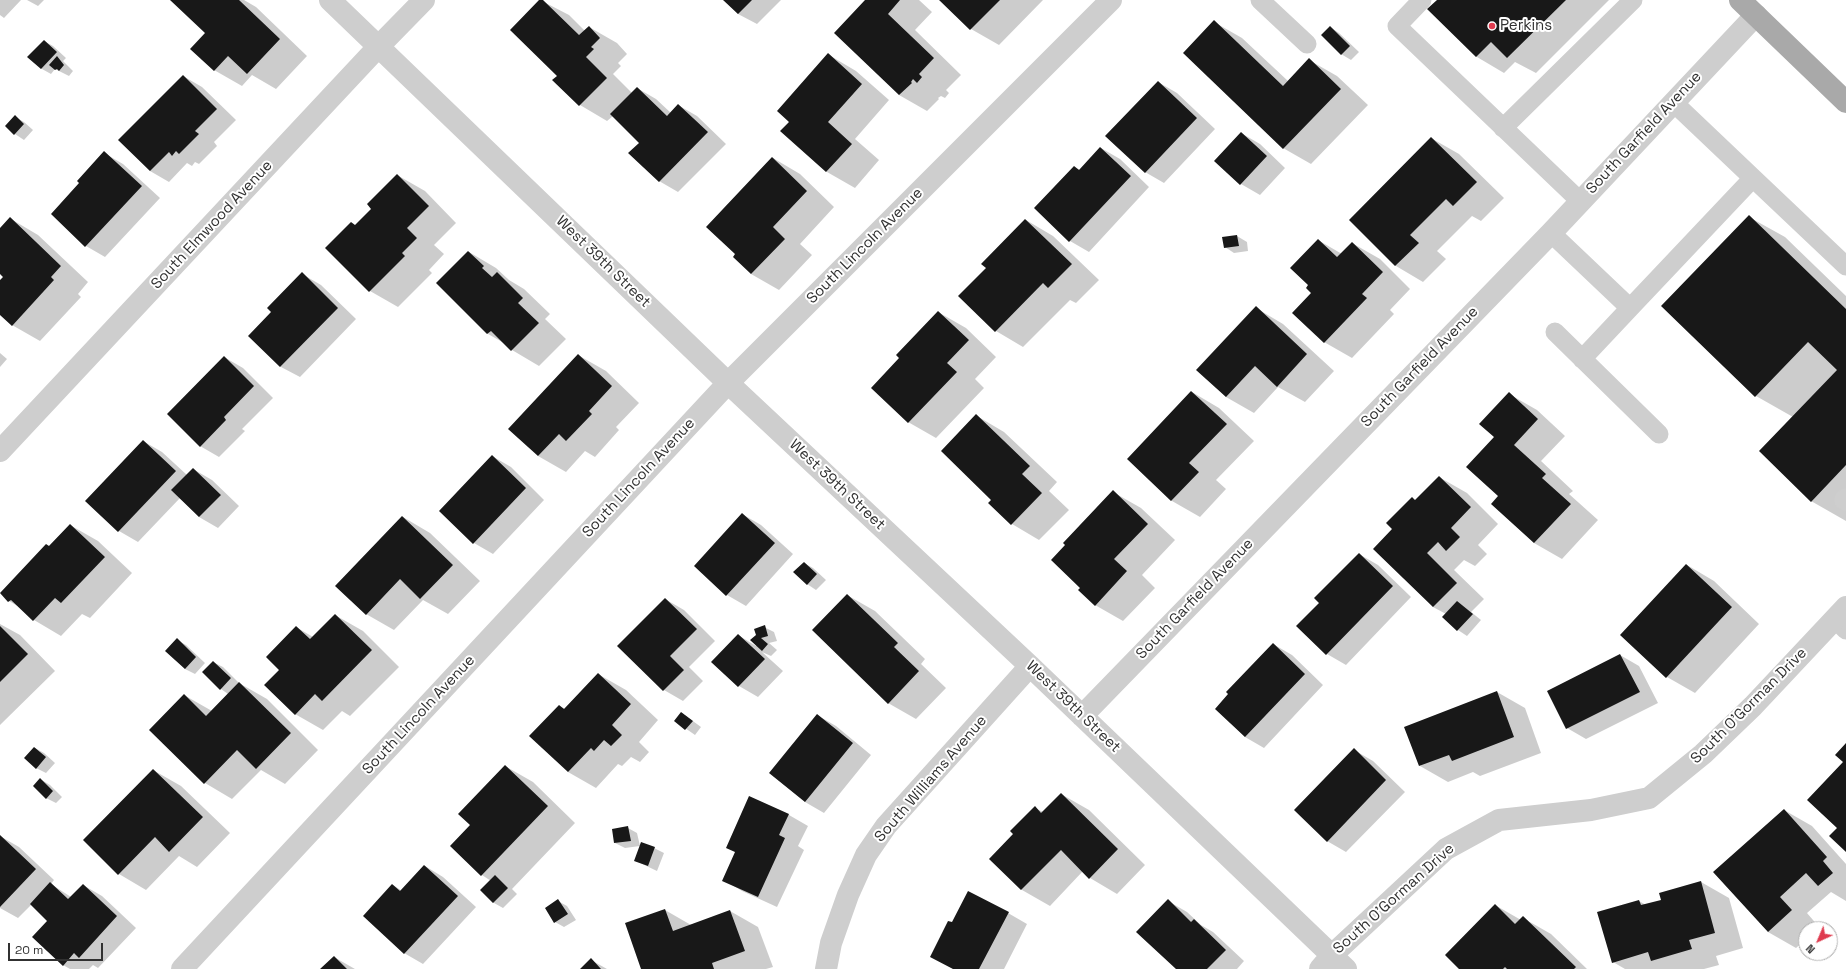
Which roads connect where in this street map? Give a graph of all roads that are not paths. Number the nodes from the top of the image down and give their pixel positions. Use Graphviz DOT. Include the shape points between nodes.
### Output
graph roads {
  1 [pos="330,0"];
  2 [pos="424,0"];
  3 [pos="1111,0"];
  4 [pos="1260,0"];
  5 [pos="1422,0"];
  6 [pos="1633,0"];
  7 [pos="1740,0"];
  8 [pos="1756,15"];
  9 [pos="1308,44"];
  10 [pos="379,46"];
  11 [pos="1673,102"];
  12 [pos="1846,102"];
  13 [pos="1503,128"];
  14 [pos="1753,178"];
  15 [pos="1580,202"];
  16 [pos="1550,233"];
  17 [pos="1846,266"];
  18 [pos="1630,308"];
  19 [pos="1554,332"];
  20 [pos="1582,359"];
  21 [pos="728,383"];
  22 [pos="1659,434"];
  23 [pos="0,451"];
  24 [pos="1846,498"];
  25 [pos="1846,501"];
  26 [pos="1842,618"];
  27 [pos="1030,666"];
  28 [pos="1082,716"];
  29 [pos="1332,964"];
  30 [pos="182,969"];
  31 [pos="826,969"];
  1 -- 10 [label="street, West 39th Street"];
  2 -- 10 [label="street, South Elmwood Avenue"];
  3 -- 21 [label="street, South Lincoln Avenue"];
  4 -- 9 [label="lane"];
  5 -- 13 [label="lane" via="1397,26"];
  6 -- 13 [label="lane"];
  7 -- 8 [label="main road"];
  8 -- 11 [label="street, South Garfield Avenue"];
  8 -- 12 [label="main road"];
  10 -- 21 [label="street, West 39th Street"];
  10 -- 23 [label="street, South Elmwood Avenue"];
  11 -- 14 [label="lane"];
  11 -- 15 [label="street, South Garfield Avenue"];
  13 -- 15 [label="lane"];
  14 -- 17 [label="lane"];
  14 -- 18 [label="lane"];
  15 -- 16 [label="street, South Garfield Avenue"];
  16 -- 18 [label="lane"];
  16 -- 28 [label="street, South Garfield Avenue"];
  18 -- 20 [label="lane"];
  19 -- 20 [label="lane"];
  20 -- 22 [label="lane"];
  21 -- 27 [label="street, West 39th Street"];
  21 -- 30 [label="street, South Lincoln Avenue"];
  24 -- 25 [label="lane"];
  26 -- 29 [label="street, South O'Gorman Drive" via="1704,754 1649,798 1591,810 1499,820 1446,849"];
  27 -- 28 [label="street, West 39th Street"];
  27 -- 31 [label="street, South Williams Avenue" via="886,826 866,855 831,943"];
  28 -- 29 [label="street, West 39th Street"];
}
